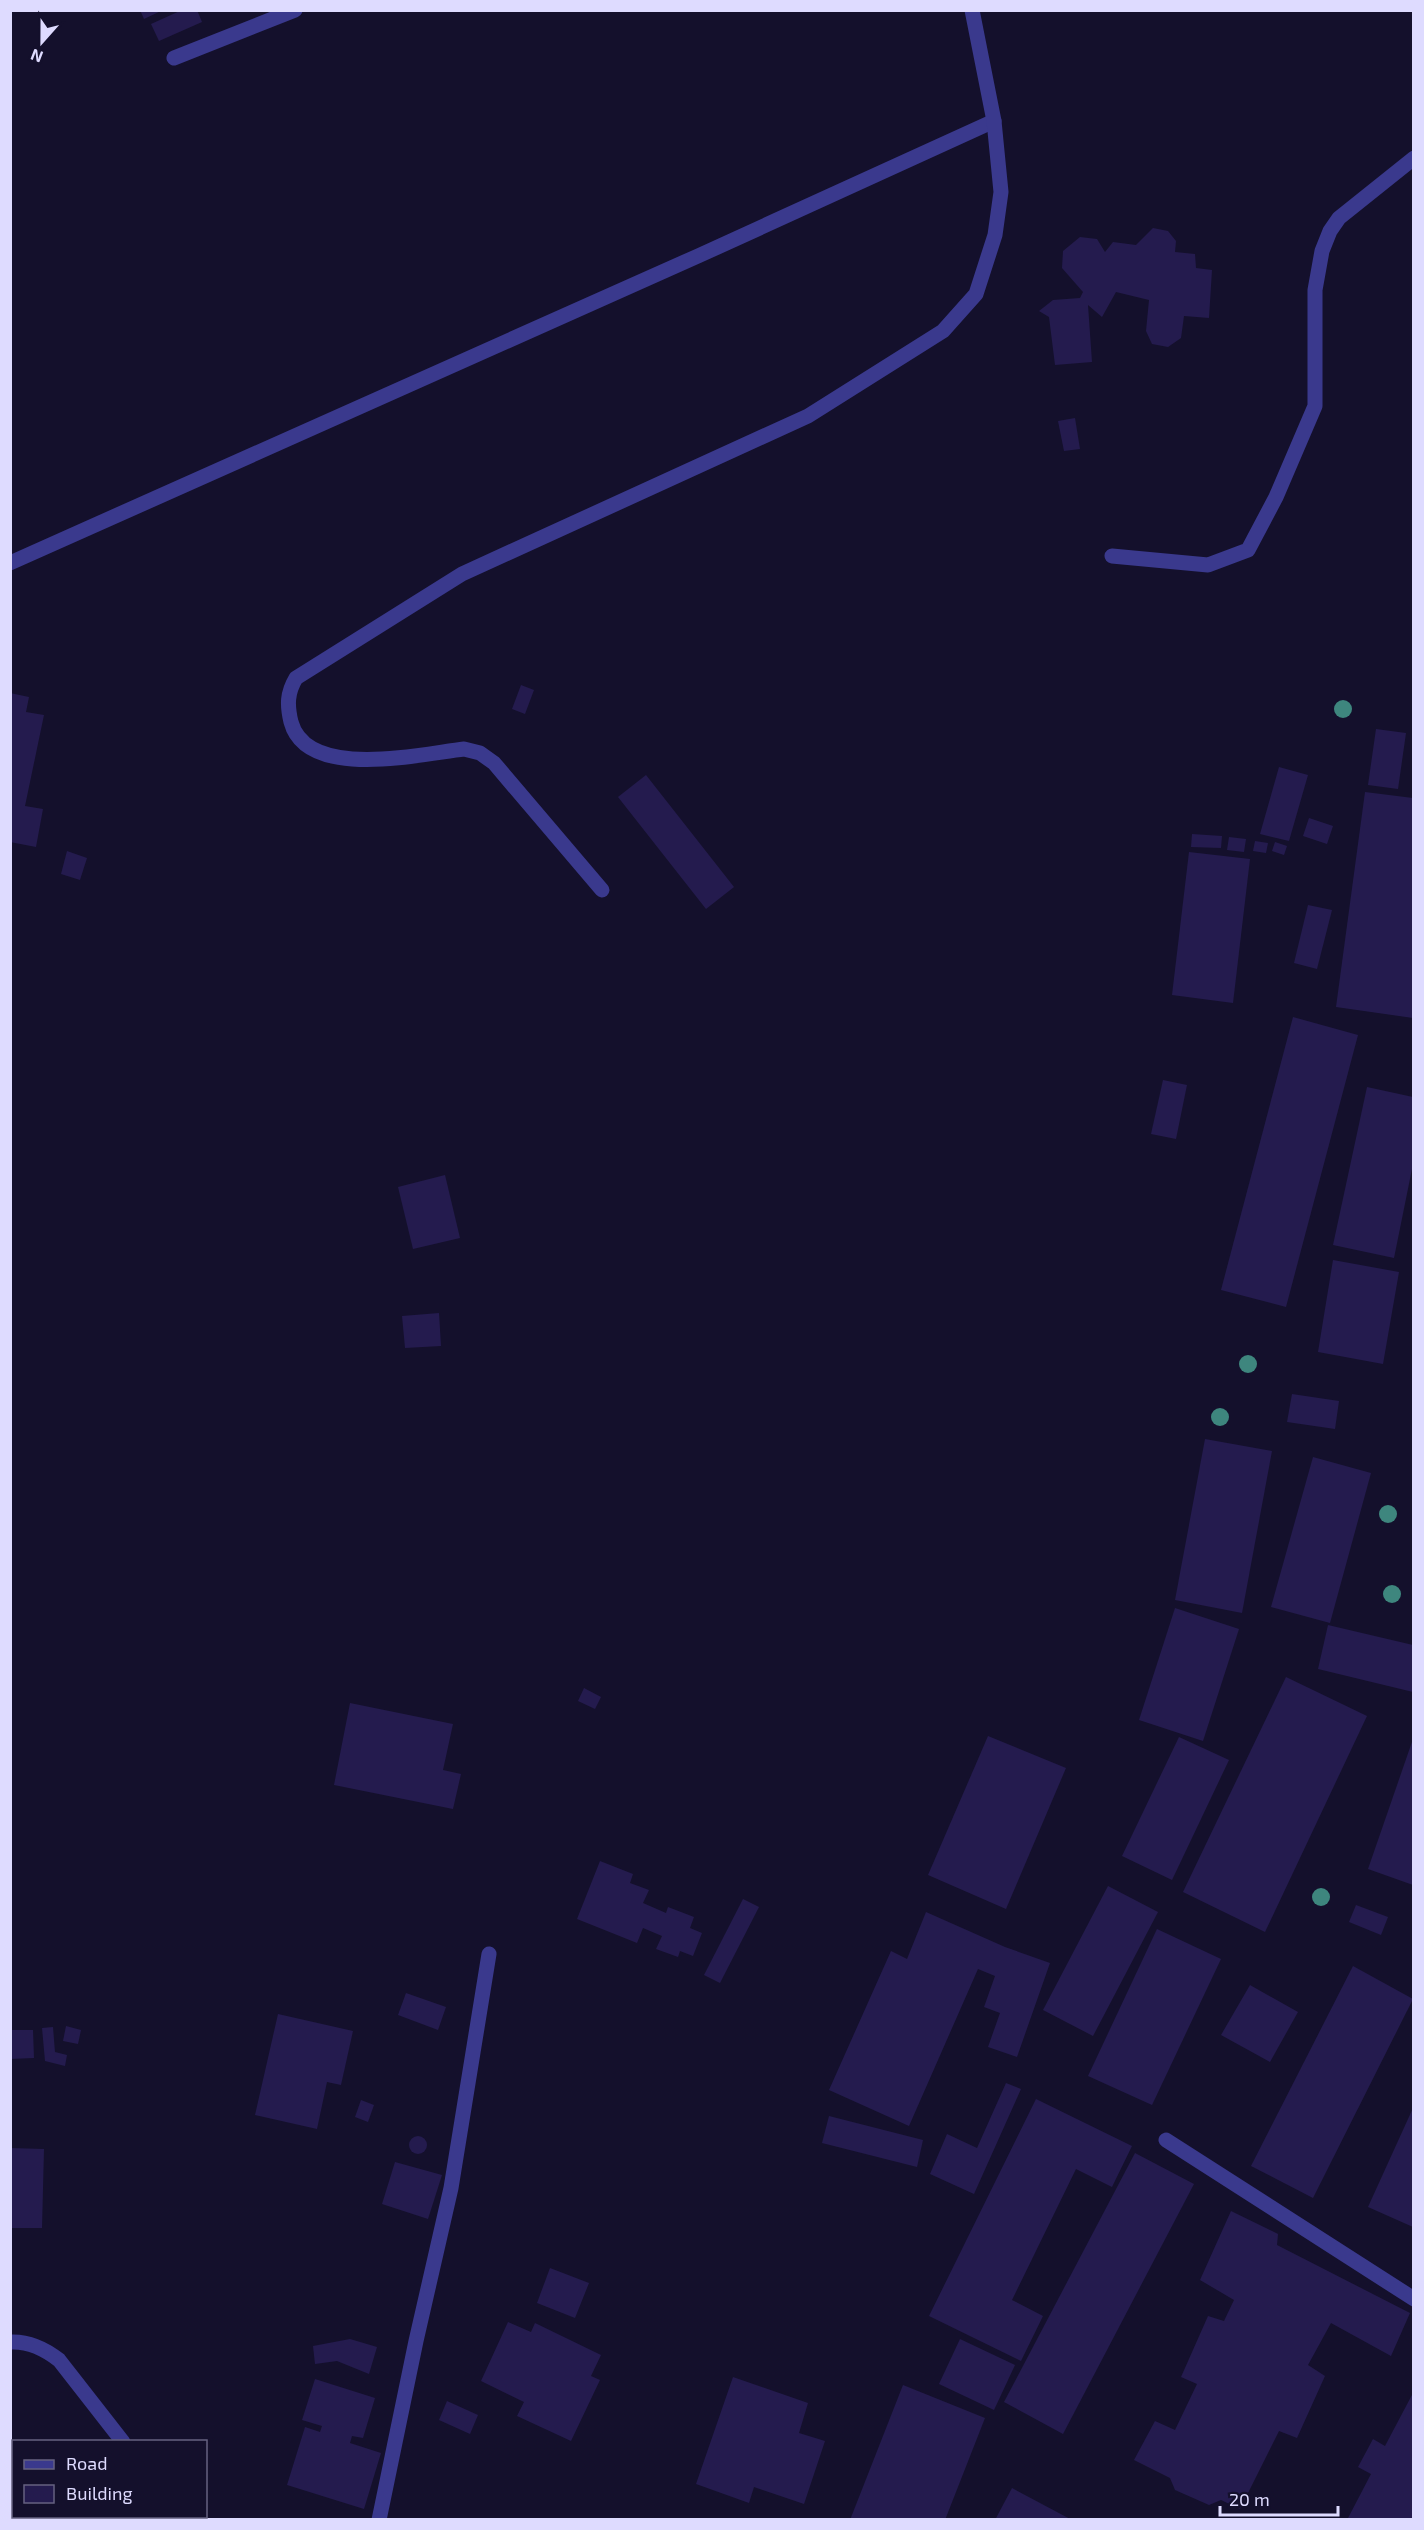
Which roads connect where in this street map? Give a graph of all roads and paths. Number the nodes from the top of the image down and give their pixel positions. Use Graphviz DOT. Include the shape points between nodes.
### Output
graph roads {
  1 [pos="295,10"];
  2 [pos="972,10"];
  3 [pos="174,58"];
  4 [pos="994,121"];
  5 [pos="1413,158"];
  6 [pos="1112,556"];
  7 [pos="10,563"];
  8 [pos="602,890"];
  9 [pos="489,1953"];
  10 [pos="1166,2140"];
  11 [pos="1413,2299"];
  12 [pos="10,2342"];
  13 [pos="121,2440"];
  14 [pos="379,2520"];
  1 -- 3 [label="street"];
  2 -- 4 [label="street"];
  4 -- 7 [label="street"];
  4 -- 8 [label="street" via="1001,192 995,235 976,294 943,331 808,417 462,574 296,678 288,691 293,729 306,745 325,755 352,760 464,749 480,753 494,763"];
  5 -- 6 [label="street" via="1339,218 1330,231 1315,290 1315,406 1276,497 1248,550 1208,565"];
  9 -- 14 [label="street" via="451,2188"];
  10 -- 11 [label="street"];
  12 -- 13 [label="street" via="34,2345 59,2360"];
}
